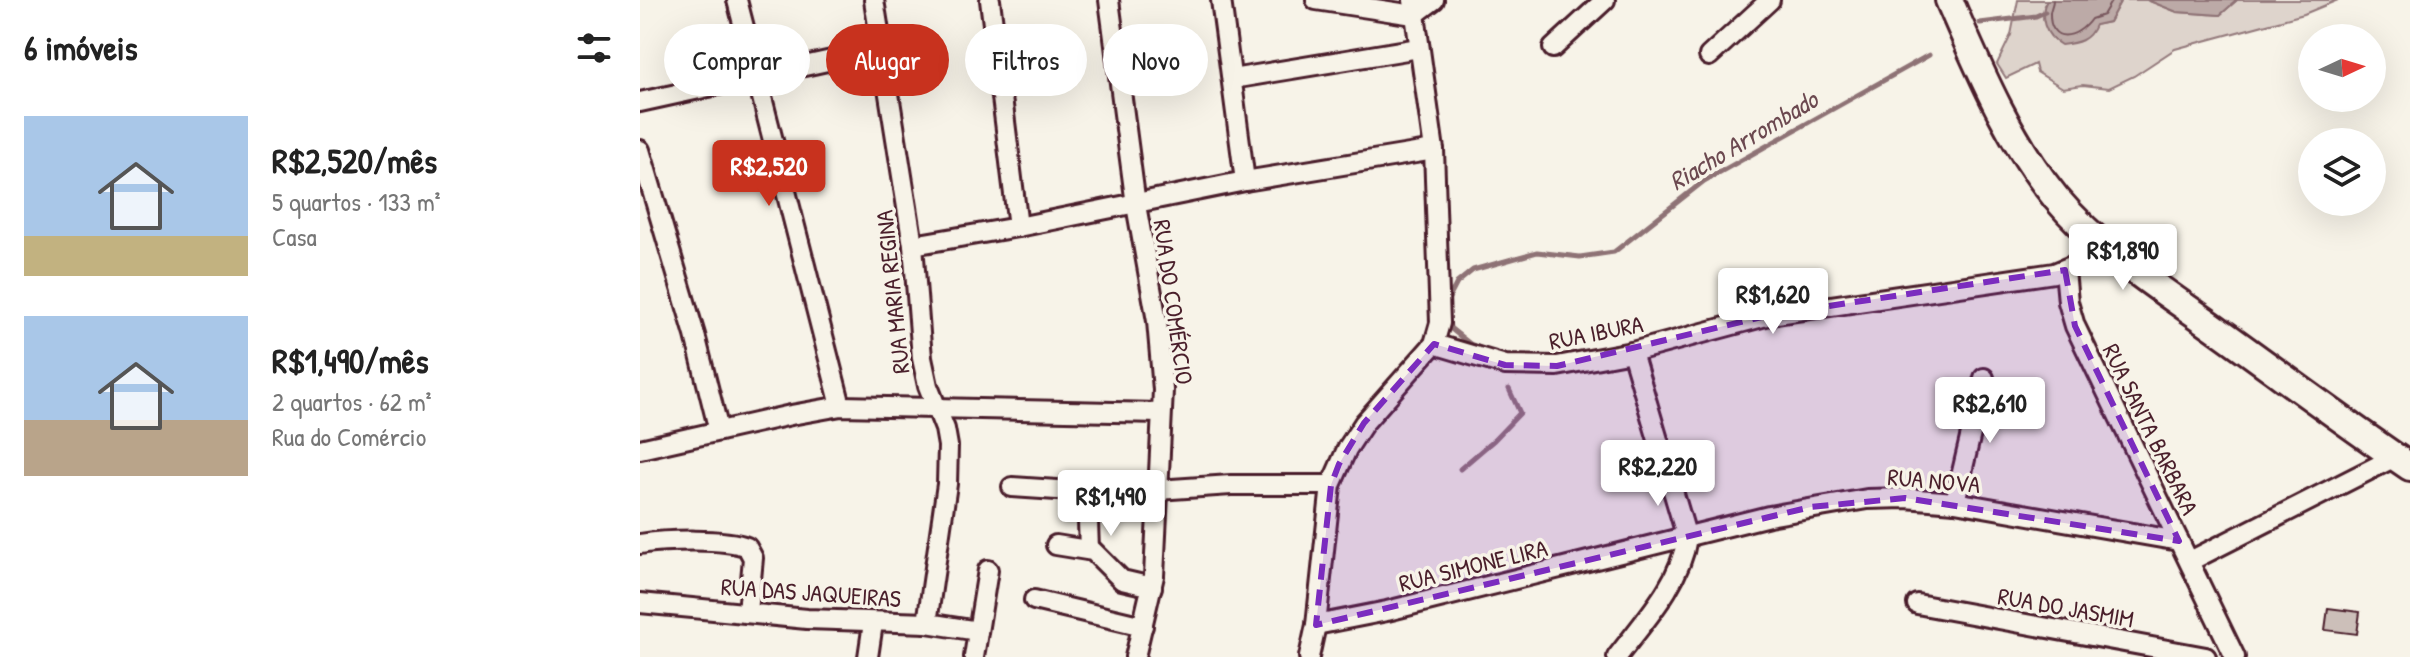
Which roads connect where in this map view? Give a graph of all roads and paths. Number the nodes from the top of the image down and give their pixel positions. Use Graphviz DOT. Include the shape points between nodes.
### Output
graph roads {
  1 [pos="737,0"];
  2 [pos="874,0"];
  3 [pos="990,0"];
  4 [pos="1109,0"];
  5 [pos="1221,0"];
  6 [pos="1316,0"];
  7 [pos="1434,0"];
  8 [pos="1605,0"];
  9 [pos="1770,0"];
  10 [pos="1952,6"];
  11 [pos="1413,7"];
  12 [pos="743,24"];
  13 [pos="878,24"];
  14 [pos="1419,48"];
  15 [pos="1553,48"];
  16 [pos="1709,56"];
  17 [pos="1232,79"];
  18 [pos="666,96"];
  19 [pos="761,96"];
  20 [pos="889,96"];
  21 [pos="640,102"];
  22 [pos="640,150"];
  23 [pos="1434,150"];
  24 [pos="1245,181"];
  25 [pos="1136,205"];
  26 [pos="1018,227"];
  27 [pos="2100,243"];
  28 [pos="913,245"];
  29 [pos="2065,270"];
  30 [pos="1434,344"];
  31 [pos="1632,352"];
  32 [pos="1984,378"];
  33 [pos="841,406"];
  34 [pos="937,409"];
  35 [pos="1161,413"];
  36 [pos="719,431"];
  37 [pos="640,449"];
  38 [pos="2402,462"];
  39 [pos="1331,485"];
  40 [pos="1012,487"];
  41 [pos="1157,490"];
  42 [pos="1955,502"];
  43 [pos="1687,538"];
  44 [pos="2179,541"];
  45 [pos="640,544"];
  46 [pos="1056,545"];
  47 [pos="1089,550"];
  48 [pos="2190,561"];
  49 [pos="988,570"];
  50 [pos="1152,587"];
  51 [pos="1034,600"];
  52 [pos="640,603"];
  53 [pos="1917,604"];
  54 [pos="748,612"];
  55 [pos="873,623"];
  56 [pos="927,623"];
  57 [pos="1316,625"];
  58 [pos="1143,626"];
  59 [pos="978,631"];
  60 [pos="868,657"];
  61 [pos="974,657"];
  62 [pos="1135,657"];
  63 [pos="1309,657"];
  64 [pos="1617,657"];
  65 [pos="2206,657"];
  66 [pos="2235,657"];
  1 -- 12 [label="street"];
  2 -- 13 [label="street, RUA MARIA REGINA"];
  3 -- 26 [label="street"];
  4 -- 25 [label="street, RUA DO COMÉRCIO"];
  5 -- 17 [label="street"];
  6 -- 11 [label="street"];
  7 -- 11 [label="street"];
  8 -- 15 [label="street"];
  9 -- 16 [label="street"];
  10 -- 27 [label="main road" via="2018,143 2057,199"];
  11 -- 14 [label="street"];
  14 -- 17 [label="street"];
  14 -- 23 [label="street"];
  17 -- 24 [label="street"];
  18 -- 21 [label="street"];
  19 -- 33 [label="street"];
  20 -- 28 [label="street, RUA MARIA REGINA"];
  22 -- 36 [label="street"];
  23 -- 24 [label="street"];
  23 -- 30 [label="street" via="1440,323"];
  24 -- 25 [label="street"];
  25 -- 26 [label="street"];
  25 -- 35 [label="street, RUA DO COMÉRCIO" via="1160,343"];
  26 -- 28 [label="street"];
  27 -- 29 [label="street, RUA IBURA"];
  27 -- 38 [label="main road"];
  28 -- 34 [label="street, RUA MARIA REGINA" via="922,358"];
  29 -- 31 [label="street, RUA IBURA" via="1770,315"];
  29 -- 44 [label="street, RUA SANTA BARBARA" via="2075,326"];
  30 -- 31 [label="street, RUA IBURA" via="1490,362 1527,367"];
  30 -- 39 [label="street" via="1364,423"];
  31 -- 43 [label="street"];
  32 -- 42 [label="street"];
  33 -- 34 [label="street"];
  33 -- 36 [label="street"];
  34 -- 35 [label="street"];
  34 -- 56 [label="street, RUA MARIA REGINA" via="949,464"];
  35 -- 41 [label="street, RUA DO COMÉRCIO"];
  36 -- 37 [label="street"];
  38 -- 48 [label="street"];
  39 -- 41 [label="street"];
  39 -- 57 [label="street"];
  40 -- 47 [label="street" via="1087,492"];
  41 -- 50 [label="street, RUA DO COMÉRCIO"];
  42 -- 43 [label="street, RUA NOVA" via="1867,499 1769,516"];
  42 -- 44 [label="street, RUA NOVA"];
  43 -- 57 [label="street, RUA SIMONE LIRA"];
  43 -- 64 [label="street" via="1664,594"];
  44 -- 48 [label="street, RUA SANTA BARBARA"];
  45 -- 54 [label="street" via="747,547 753,558"];
  46 -- 47 [label="street"];
  47 -- 50 [label="street" via="1122,580"];
  48 -- 66 [label="street, RUA SANTA BARBARA"];
  49 -- 59 [label="street"];
  50 -- 58 [label="street, RUA DO COMÉRCIO"];
  51 -- 58 [label="street"];
  52 -- 54 [label="street, RUA DAS JAQUEIRAS"];
  53 -- 65 [label="street, RUA DO JASMIM"];
  54 -- 55 [label="street, RUA DAS JAQUEIRAS"];
  55 -- 56 [label="street, RUA DAS JAQUEIRAS"];
  55 -- 60 [label="street"];
  56 -- 59 [label="street, RUA DAS JAQUEIRAS"];
  57 -- 63 [label="street"];
  58 -- 62 [label="street, RUA DO COMÉRCIO"];
  59 -- 61 [label="street"];
}
